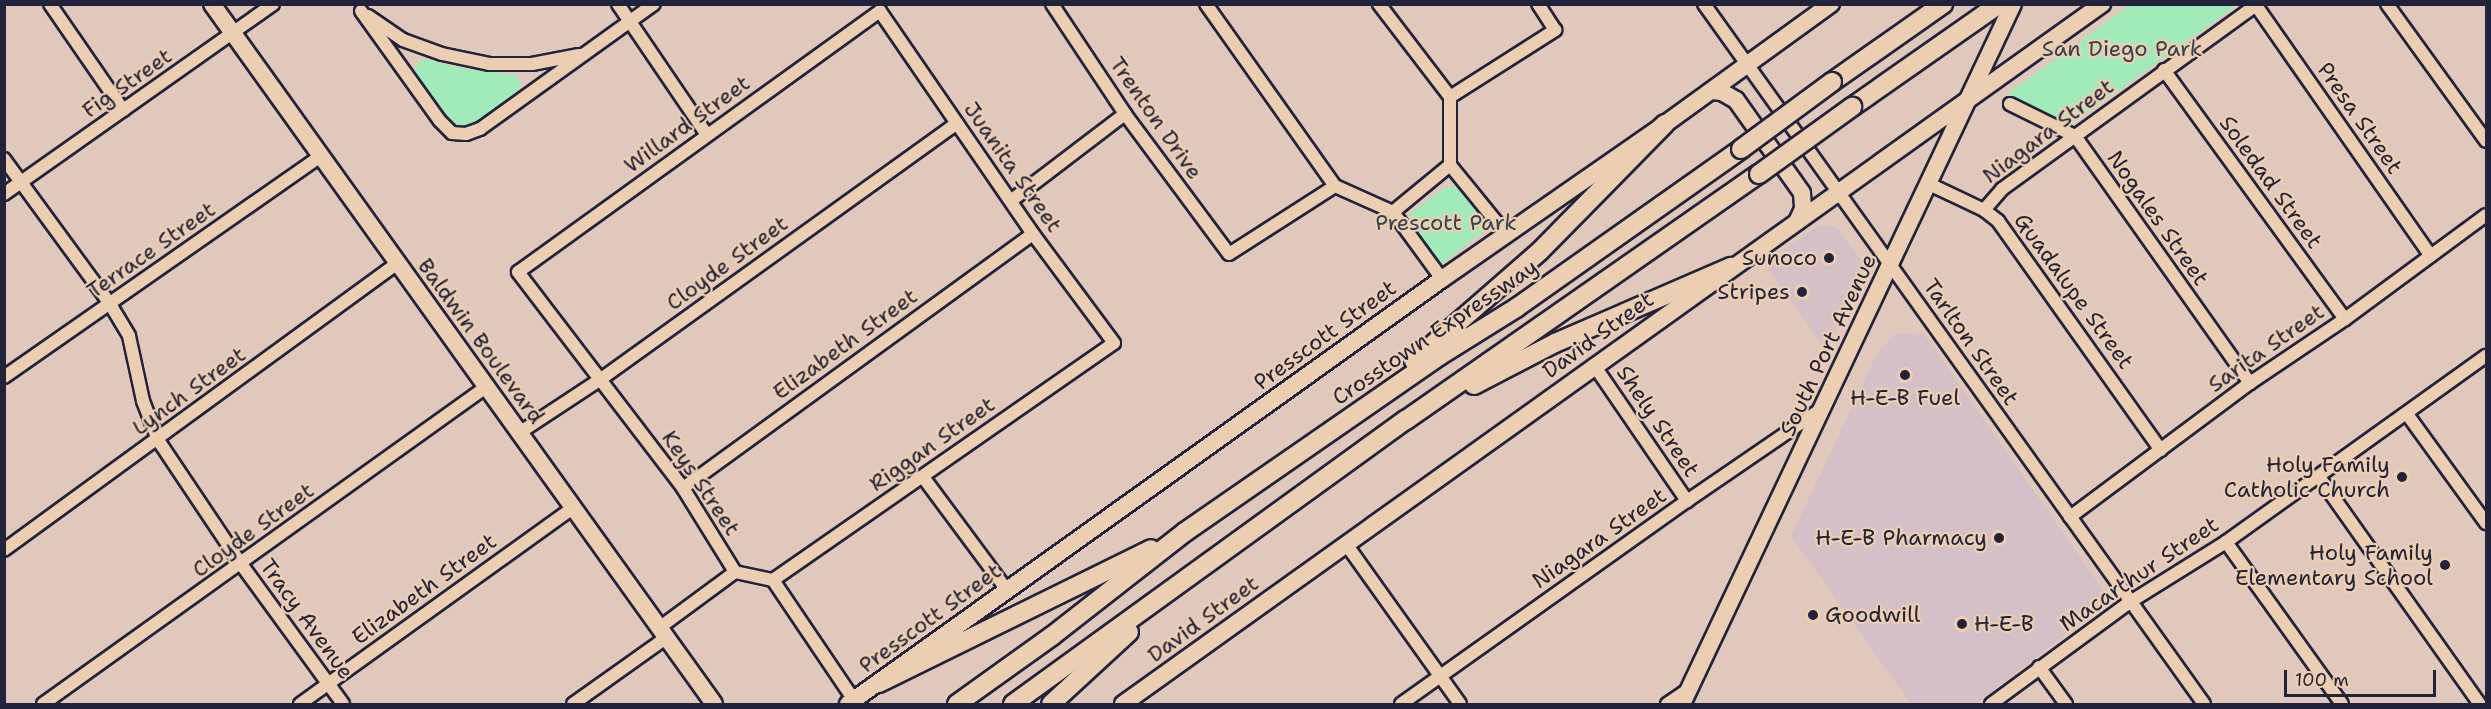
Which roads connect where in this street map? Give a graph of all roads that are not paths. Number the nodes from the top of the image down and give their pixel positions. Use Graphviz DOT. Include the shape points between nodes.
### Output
graph roads {
  1 [pos="50,4"];
  2 [pos="212,4"];
  3 [pos="273,4"];
  4 [pos="618,4"];
  5 [pos="654,4"];
  6 [pos="1052,4"];
  7 [pos="1206,4"];
  8 [pos="1379,4"];
  9 [pos="1538,4"];
  10 [pos="1704,4"];
  11 [pos="1832,4"];
  12 [pos="1943,4"];
  13 [pos="1999,4"];
  14 [pos="2013,4"];
  15 [pos="2078,4"];
  16 [pos="2387,4"];
  17 [pos="2257,5"];
  18 [pos="2099,7"];
  19 [pos="359,8"];
  20 [pos="880,11"];
  21 [pos="631,22"];
  22 [pos="233,34"];
  23 [pos="583,55"];
  24 [pos="1746,65"];
  25 [pos="2164,70"];
  26 [pos="1711,91"];
  27 [pos="1450,97"];
  28 [pos="1968,100"];
  29 [pos="2010,104"];
  30 [pos="123,110"];
  31 [pos="1125,114"];
  32 [pos="957,123"];
  33 [pos="1665,124"];
  34 [pos="707,135"];
  35 [pos="2075,136"];
  36 [pos="2487,141"];
  37 [pos="321,156"];
  38 [pos="4,159"];
  39 [pos="1450,165"];
  40 [pos="21,183"];
  41 [pos="1929,184"];
  42 [pos="1335,186"];
  43 [pos="1839,193"];
  44 [pos="4,194"];
  45 [pos="1012,200"];
  46 [pos="1984,210"];
  47 [pos="1393,212"];
  48 [pos="2487,215"];
  49 [pos="1797,222"];
  50 [pos="1033,234"];
  51 [pos="1506,234"];
  52 [pos="2431,256"];
  53 [pos="398,263"];
  54 [pos="1890,265"];
  55 [pos="1731,267"];
  56 [pos="518,272"];
  57 [pos="1442,279"];
  58 [pos="110,304"];
  59 [pos="2345,319"];
  60 [pos="1114,343"];
  61 [pos="2487,356"];
  62 [pos="1594,365"];
  63 [pos="4,377"];
  64 [pos="601,379"];
  65 [pos="2250,383"];
  66 [pos="486,387"];
  67 [pos="1822,409"];
  68 [pos="2407,414"];
  69 [pos="1414,416"];
  70 [pos="1350,418"];
  71 [pos="519,433"];
  72 [pos="158,440"];
  73 [pos="2161,450"];
  74 [pos="923,477"];
  75 [pos="2319,477"];
  76 [pos="682,488"];
  77 [pos="1687,501"];
  78 [pos="573,508"];
  79 [pos="2070,517"];
  80 [pos="2487,524"];
  81 [pos="1185,532"];
  82 [pos="2226,542"];
  83 [pos="1346,544"];
  84 [pos="4,550"];
  85 [pos="241,564"];
  86 [pos="735,572"];
  87 [pos="1187,577"];
  88 [pos="773,580"];
  89 [pos="1007,590"];
  90 [pos="2130,602"];
  91 [pos="663,633"];
  92 [pos="2039,667"];
  93 [pos="1440,677"];
  94 [pos="879,683"];
  95 [pos="328,684"];
  96 [pos="1686,697"];
  97 [pos="851,702"];
  98 [pos="43,705"];
  99 [pos="300,705"];
  100 [pos="342,705"];
  101 [pos="573,705"];
  102 [pos="714,705"];
  103 [pos="957,705"];
  104 [pos="1013,705"];
  105 [pos="1051,705"];
  106 [pos="1123,705"];
  107 [pos="1401,705"];
  108 [pos="1460,705"];
  109 [pos="1667,705"];
  110 [pos="1991,705"];
  111 [pos="2066,705"];
  112 [pos="2204,705"];
  113 [pos="2342,705"];
  114 [pos="2480,705"];
  1 -- 30 [label="street"];
  2 -- 22 [label="main road, Baldwin Boulevard"];
  3 -- 22 [label="street, Fig Street"];
  4 -- 21 [label="street"];
  5 -- 21 [label="street"];
  6 -- 31 [label="street, Trenton Drive"];
  7 -- 42 [label="street"];
  8 -- 27 [label="street"];
  9 -- 27 [label="street" via="1555,30"];
  10 -- 24 [label="street, Tarlton Street"];
  11 -- 24 [label="main road, Presscott Street"];
  12 -- 70 [label="highway, Crosstown Expressway, bridge" via="1516,308"];
  13 -- 69 [label="highway, bridge"];
  14 -- 28 [label="main road, South Port Avenue"];
  15 -- 18 [label="main road"];
  16 -- 36 [label="street"];
  17 -- 25 [label="street, Niagara Street"];
  17 -- 52 [label="street, Presa Street"];
  18 -- 28 [label="main road, David Street"];
  19 -- 23 [label="street" via="403,40 442,54 489,64 532,64"];
  19 -- 23 [label="street" via="440,122 452,133 480,129"];
  20 -- 32 [label="street, Juanita Street"];
  20 -- 34 [label="street, Willard Street"];
  21 -- 23 [label="street"];
  21 -- 34 [label="street"];
  22 -- 30 [label="street, Fig Street"];
  22 -- 37 [label="main road, Baldwin Boulevard"];
  24 -- 26 [label="main road, Presscott Street"];
  24 -- 43 [label="street, Tarlton Street"];
  25 -- 35 [label="street, Niagara Street"];
  25 -- 59 [label="street, Soledad Street"];
  26 -- 33 [label="main road, Presscott Street"];
  26 -- 49 [label="main road" via="1736,100 1802,193 1803,209"];
  27 -- 39 [label="street"];
  28 -- 41 [label="main road, South Port Avenue"];
  28 -- 43 [label="main road, David Street"];
  29 -- 35 [label="street, Nogales Street"];
  30 -- 40 [label="street, Fig Street"];
  31 -- 42 [label="street, Trenton Drive" via="1229,254"];
  31 -- 45 [label="street"];
  32 -- 45 [label="street, Juanita Street"];
  32 -- 64 [label="street, Cloyde Street"];
  33 -- 51 [label="main road, Presscott Street"];
  33 -- 70 [label="highway" via="1540,250"];
  34 -- 56 [label="street, Willard Street"];
  35 -- 46 [label="street, Niagara Street" via="2002,189"];
  35 -- 65 [label="street, Nogales Street"];
  37 -- 53 [label="main road, Baldwin Boulevard"];
  37 -- 58 [label="street, Terrace Street"];
  38 -- 40 [label="street, Tracy Avenue"];
  39 -- 47 [label="street"];
  39 -- 51 [label="street"];
  40 -- 44 [label="street, Fig Street"];
  40 -- 58 [label="street, Tracy Avenue"];
  41 -- 46 [label="street, Guadalupe Street"];
  41 -- 54 [label="main road, South Port Avenue"];
  42 -- 47 [label="street"];
  43 -- 49 [label="main road, David Street"];
  43 -- 54 [label="street, Tarlton Street"];
  45 -- 50 [label="street, Juanita Street"];
  46 -- 73 [label="street, Guadalupe Street" via="2011,238"];
  47 -- 57 [label="street"];
  48 -- 52 [label="street, Sarita Street"];
  49 -- 55 [label="main road, David Street"];
  50 -- 60 [label="street, Juanita Street"];
  50 -- 76 [label="street, Elizabeth Street"];
  51 -- 57 [label="main road, Presscott Street"];
  52 -- 59 [label="street, Sarita Street"];
  53 -- 66 [label="main road, Baldwin Boulevard"];
  53 -- 72 [label="street, Lynch Street"];
  54 -- 67 [label="main road, South Port Avenue"];
  54 -- 79 [label="street, Tarlton Street"];
  55 -- 62 [label="main road, David Street"];
  55 -- 69 [label="highway" via="1555,344"];
  56 -- 64 [label="street, Keys Street"];
  57 -- 89 [label="main road, Presscott Street"];
  58 -- 63 [label="street, Terrace Street"];
  58 -- 72 [label="street, Tracy Avenue" via="129,336 142,401"];
  59 -- 65 [label="street, Sarita Street"];
  60 -- 74 [label="street, Riggan Street"];
  61 -- 68 [label="street, Macarthur Street"];
  62 -- 77 [label="street, Shely Street"];
  62 -- 83 [label="main road, David Street"];
  64 -- 71 [label="street, Cloyde Street"];
  64 -- 76 [label="street, Keys Street"];
  65 -- 73 [label="street, Sarita Street"];
  66 -- 71 [label="main road, Baldwin Boulevard"];
  66 -- 85 [label="street, Cloyde Street"];
  67 -- 77 [label="street, Niagara Street"];
  67 -- 96 [label="main road, South Port Avenue"];
  68 -- 75 [label="street, Macarthur Street"];
  68 -- 80 [label="street"];
  69 -- 87 [label="highway"];
  70 -- 81 [label="highway, Crosstown Expressway"];
  71 -- 78 [label="main road, Baldwin Boulevard"];
  72 -- 84 [label="street, Lynch Street"];
  72 -- 85 [label="street, Tracy Avenue"];
  73 -- 79 [label="street, Sarita Street"];
  74 -- 88 [label="street, Riggan Street"];
  74 -- 89 [label="street"];
  75 -- 82 [label="street, Macarthur Street"];
  75 -- 114 [label="street"];
  76 -- 86 [label="street, Keys Street"];
  77 -- 93 [label="street, Niagara Street"];
  78 -- 91 [label="main road, Baldwin Boulevard"];
  78 -- 95 [label="street, Elizabeth Street"];
  79 -- 90 [label="street, Tarlton Street"];
  81 -- 94 [label="highway"];
  81 -- 103 [label="highway, Crosstown Expressway"];
  82 -- 90 [label="street, Macarthur Street"];
  82 -- 113 [label="street"];
  83 -- 93 [label="street"];
  83 -- 106 [label="main road, David Street"];
  85 -- 95 [label="street, Tracy Avenue"];
  85 -- 98 [label="street, Cloyde Street"];
  86 -- 88 [label="street, Keys Street"];
  86 -- 91 [label="street"];
  87 -- 104 [label="highway"];
  87 -- 105 [label="highway"];
  88 -- 97 [label="street"];
  89 -- 94 [label="main road, Presscott Street"];
  90 -- 92 [label="street, Macarthur Street"];
  90 -- 112 [label="street, Tarlton Street"];
  91 -- 101 [label="street"];
  91 -- 102 [label="main road, Baldwin Boulevard"];
  92 -- 110 [label="street, Macarthur Street"];
  92 -- 111 [label="street"];
  93 -- 107 [label="street, Niagara Street"];
  93 -- 108 [label="street"];
  94 -- 97 [label="main road, Presscott Street"];
  95 -- 99 [label="street, Elizabeth Street"];
  95 -- 100 [label="street, Tracy Avenue"];
  96 -- 109 [label="street"];
}
